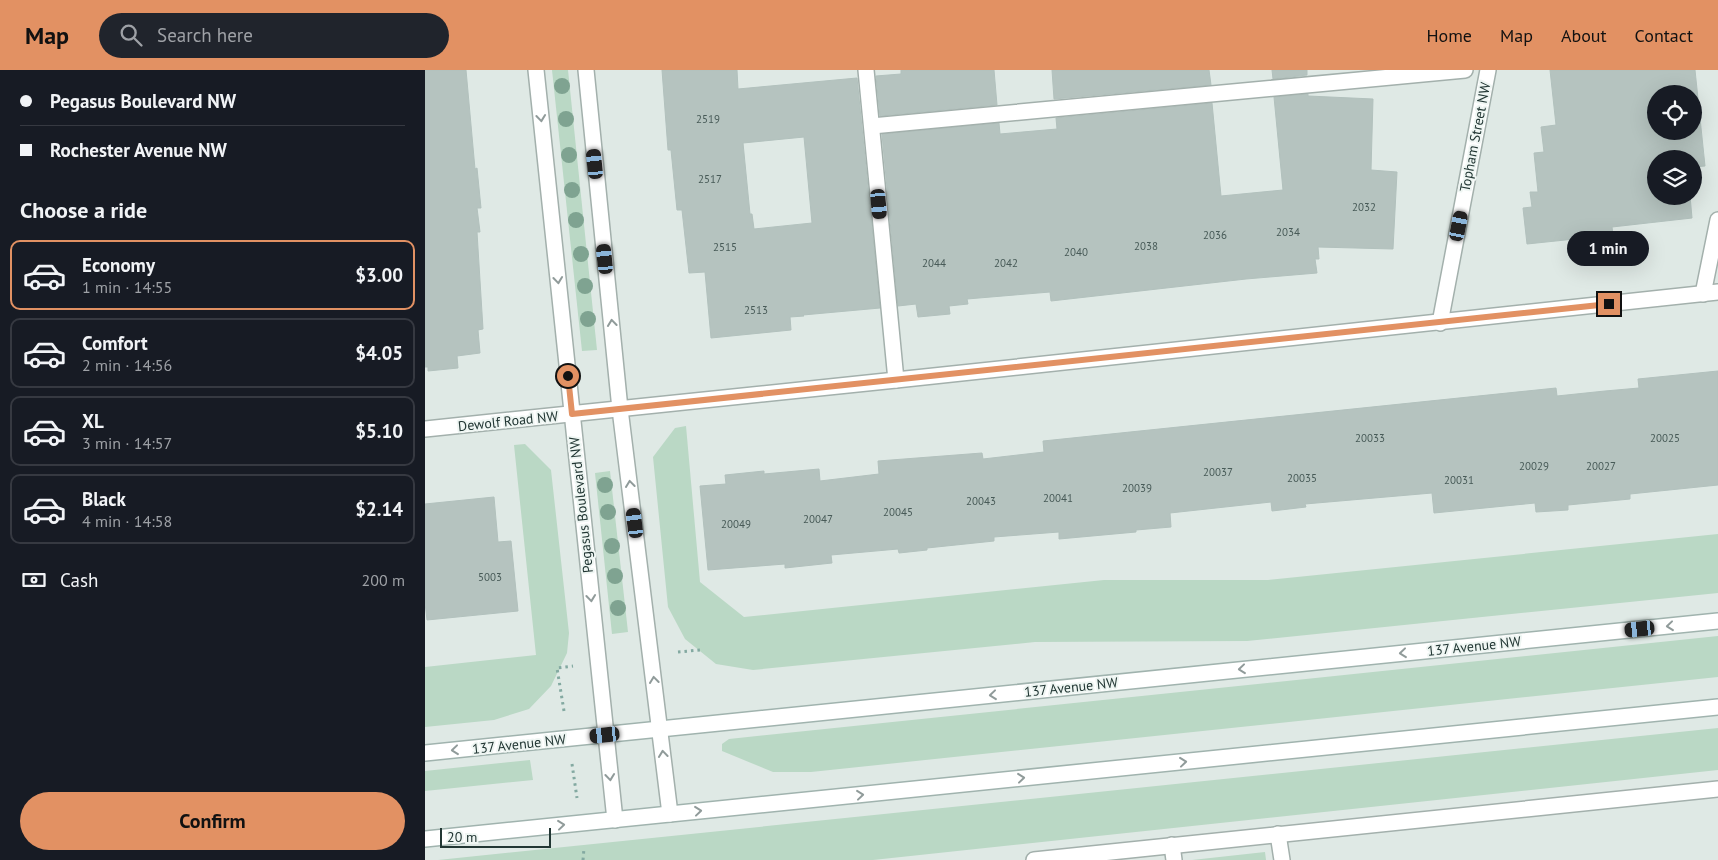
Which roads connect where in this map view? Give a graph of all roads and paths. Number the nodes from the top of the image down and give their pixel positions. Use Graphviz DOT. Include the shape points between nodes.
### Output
graph roads {
  1 [pos="536,70"];
  2 [pos="586,70"];
  3 [pos="866,70"];
  4 [pos="1465,70"];
  5 [pos="1488,70"];
  6 [pos="872,126"];
  7 [pos="1718,220"];
  8 [pos="1711,293"];
  9 [pos="1440,323"];
  10 [pos="896,380"];
  11 [pos="620,409"];
  12 [pos="572,414"];
  13 [pos="425,429"];
  14 [pos="1718,621"];
  15 [pos="1718,708"];
  16 [pos="660,728"];
  17 [pos="605,735"];
  18 [pos="425,753"];
  19 [pos="1718,789"];
  20 [pos="669,814"];
  21 [pos="615,820"];
  22 [pos="1279,834"];
  23 [pos="425,839"];
  24 [pos="1172,845"];
  25 [pos="1035,860"];
  26 [pos="1175,860"];
  27 [pos="1282,860"];
  1 -- 12 [label="street, Pegasus Boulevard NW, one-way"];
  11 -- 2 [label="street, one-way"];
  3 -- 6 [label="street"];
  4 -- 6 [label="street"];
  5 -- 9 [label="street, Topham Street NW"];
  6 -- 10 [label="street"];
  7 -- 8 [label="street"];
  8 -- 9 [label="street, Dewolf Road NW"];
  9 -- 10 [label="street, Dewolf Road NW"];
  10 -- 11 [label="street, Dewolf Road NW"];
  11 -- 12 [label="street, Dewolf Road NW"];
  16 -- 11 [label="street, one-way"];
  12 -- 13 [label="street, Dewolf Road NW"];
  12 -- 17 [label="street, Pegasus Boulevard NW, one-way"];
  14 -- 16 [label="street, 137 Avenue NW, one-way"];
  20 -- 15 [label="street, one-way"];
  16 -- 17 [label="street, 137 Avenue NW"];
  20 -- 16 [label="street, one-way"];
  17 -- 18 [label="street, 137 Avenue NW, one-way"];
  17 -- 21 [label="street, Pegasus Boulevard NW, one-way"];
  19 -- 22 [label="street"];
  20 -- 21 [label="street"];
  23 -- 21 [label="street, one-way"];
  22 -- 24 [label="street"];
  22 -- 27 [label="street"];
  24 -- 25 [label="street"];
  24 -- 26 [label="street"];
}
